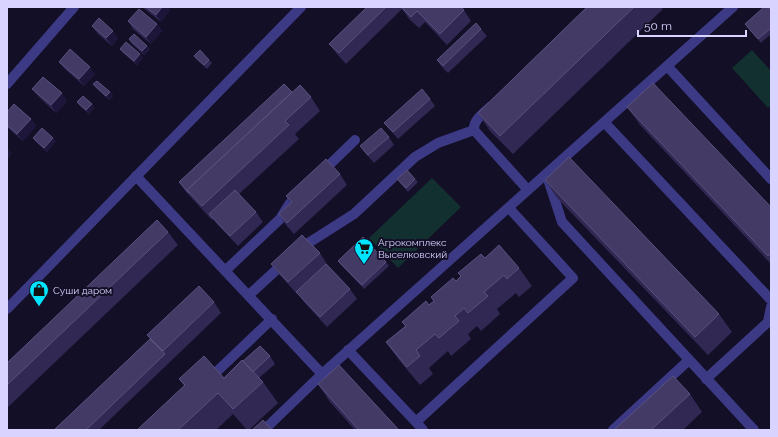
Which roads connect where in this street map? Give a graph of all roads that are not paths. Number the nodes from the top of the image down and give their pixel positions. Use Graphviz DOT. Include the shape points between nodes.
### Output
graph roads {
  1 [pos="74,7"];
  2 [pos="301,7"];
  3 [pos="733,7"];
  4 [pos="668,67"];
  5 [pos="7,84"];
  6 [pos="500,97"];
  7 [pos="605,123"];
  8 [pos="474,130"];
  9 [pos="355,140"];
  10 [pos="547,174"];
  11 [pos="136,176"];
  12 [pos="771,179"];
  13 [pos="528,190"];
  14 [pos="509,208"];
  15 [pos="226,270"];
  16 [pos="249,295"];
  17 [pos="771,300"];
  18 [pos="771,308"];
  19 [pos="7,309"];
  20 [pos="272,319"];
  21 [pos="348,350"];
  22 [pos="689,360"];
  23 [pos="322,374"];
  24 [pos="706,379"];
  25 [pos="203,386"];
  26 [pos="416,422"];
  27 [pos="264,430"];
  28 [pos="423,430"];
  29 [pos="613,430"];
  30 [pos="754,430"];
  1 -- 5 [label="street"];
  2 -- 11 [label="street"];
  3 -- 4 [label="street"];
  4 -- 7 [label="street"];
  4 -- 12 [label="street"];
  6 -- 8 [label="street" via="478,118"];
  7 -- 10 [label="street"];
  7 -- 17 [label="street"];
  8 -- 13 [label="street"];
  8 -- 16 [label="street" via="438,143 415,157 354,214 298,250"];
  9 -- 15 [label="street" via="290,203 280,219"];
  10 -- 13 [label="street"];
  10 -- 22 [label="street" via="562,222"];
  11 -- 15 [label="street"];
  11 -- 19 [label="street"];
  13 -- 14 [label="street"];
  14 -- 21 [label="street"];
  14 -- 26 [label="street" via="573,278"];
  15 -- 16 [label="street"];
  16 -- 20 [label="street"];
  18 -- 24 [label="street" via="768,322"];
  20 -- 23 [label="street"];
  20 -- 25 [label="street"];
  21 -- 23 [label="street"];
  21 -- 26 [label="street"];
  22 -- 24 [label="street"];
  22 -- 29 [label="street"];
  23 -- 27 [label="street"];
  24 -- 30 [label="street"];
  26 -- 28 [label="street"];
}
